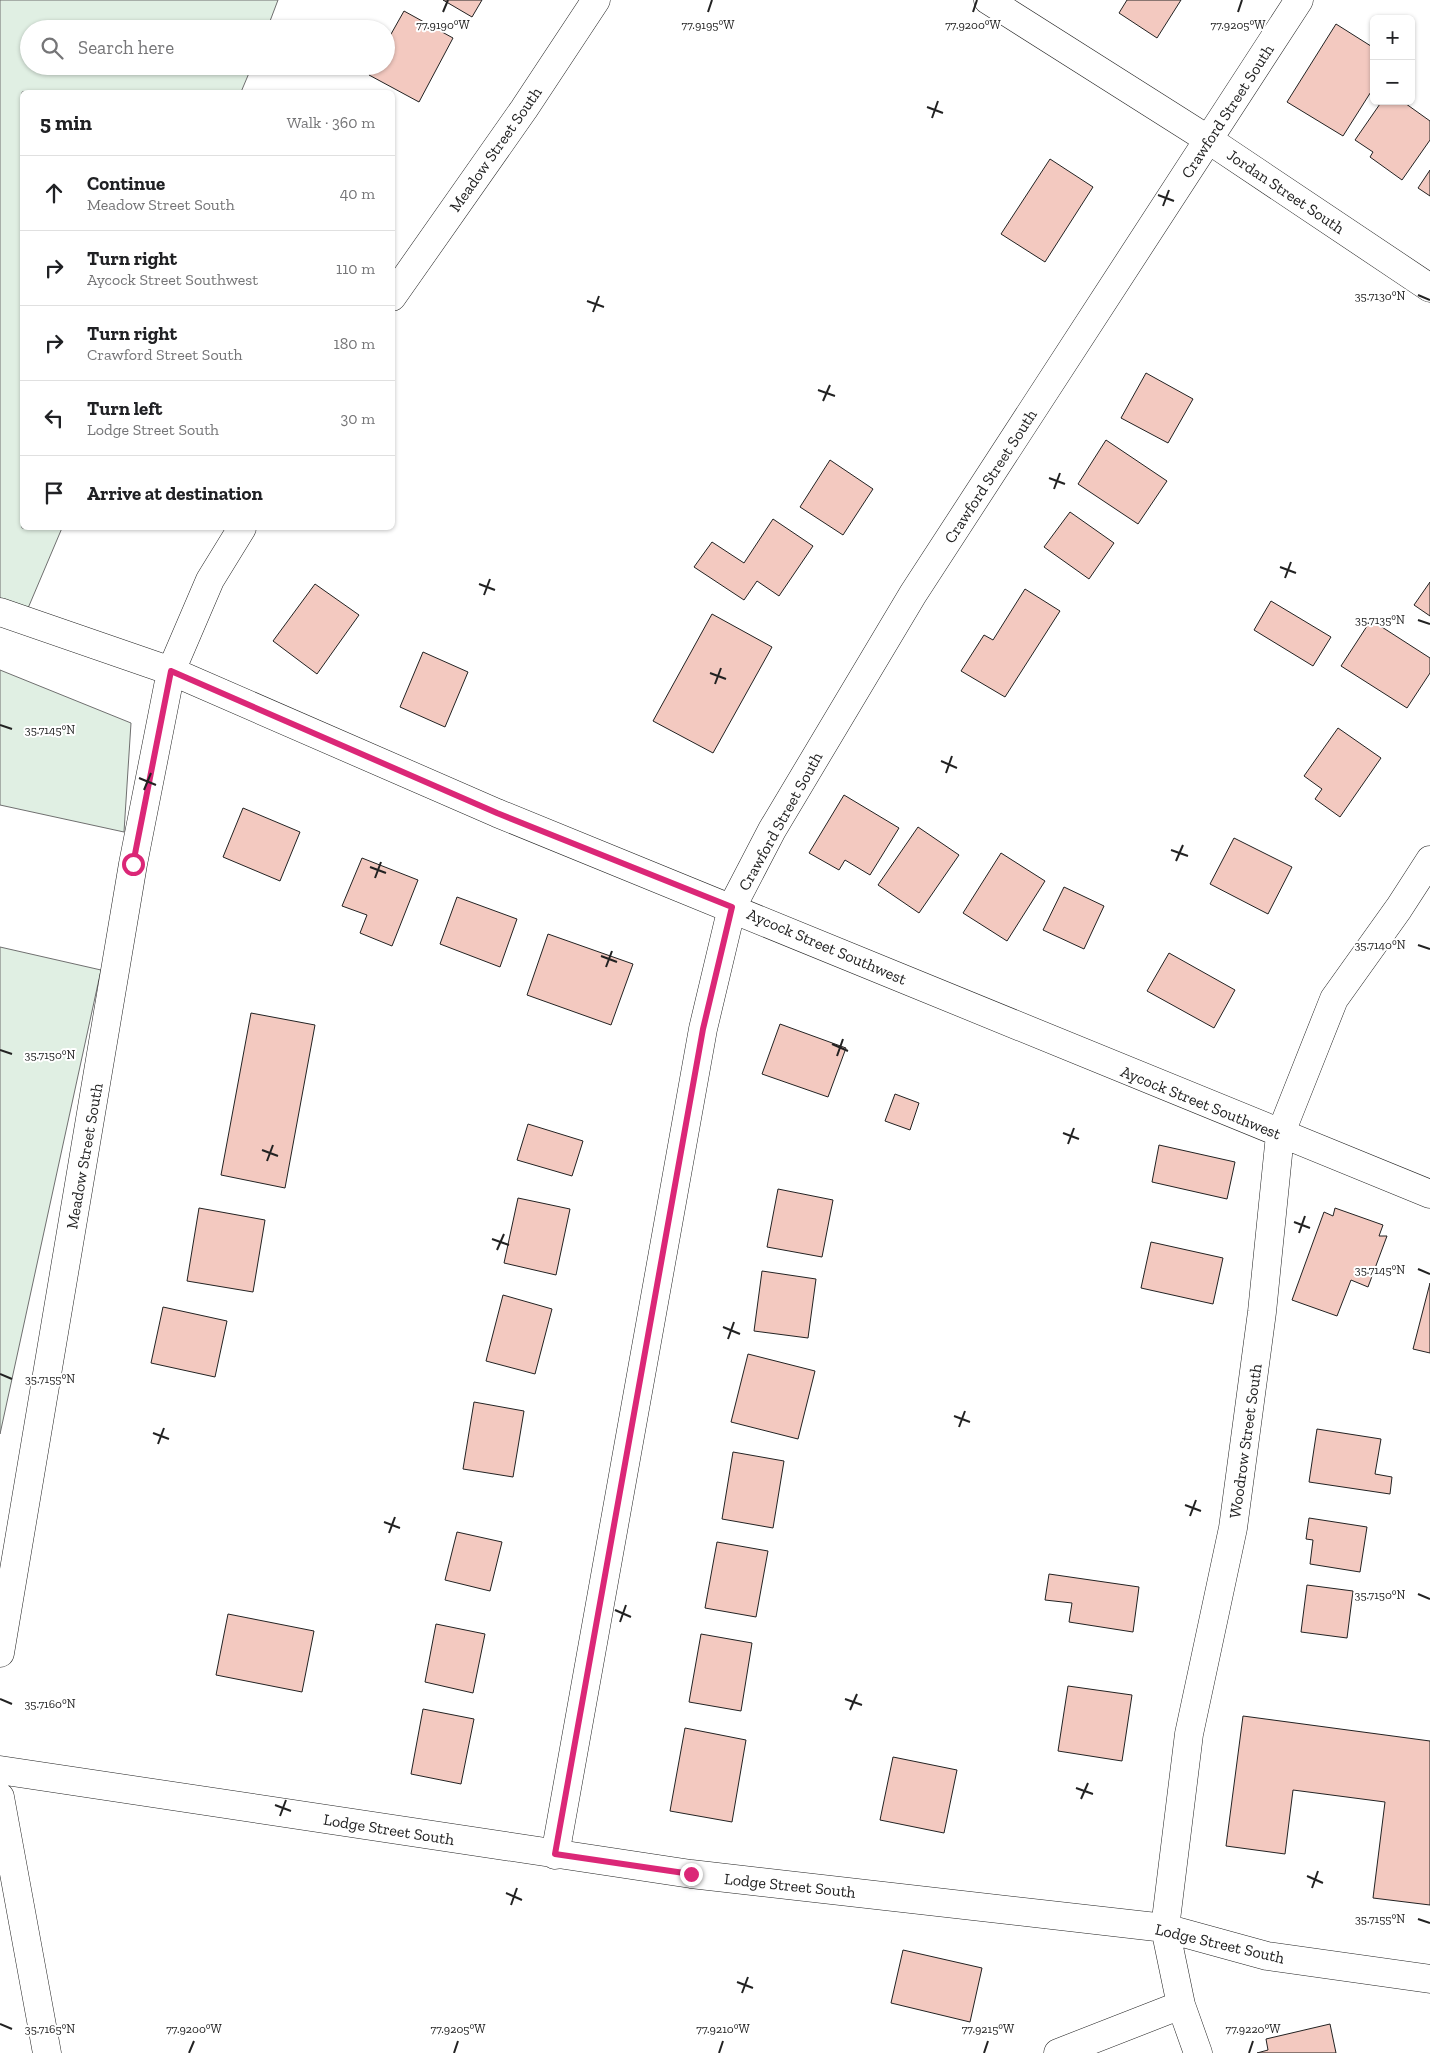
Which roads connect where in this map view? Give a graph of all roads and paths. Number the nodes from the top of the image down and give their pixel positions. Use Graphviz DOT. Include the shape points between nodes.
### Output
graph roads {
  1 [pos="596,0"];
  2 [pos="988,0"];
  3 [pos="1299,0"];
  4 [pos="1209,140"];
  5 [pos="1430,288"];
  6 [pos="395,292"];
  7 [pos="241,530"];
  8 [pos="0,612"];
  9 [pos="171,671"];
  10 [pos="1430,860"];
  11 [pos="732,907"];
  12 [pos="1280,1134"];
  13 [pos="1430,1194"];
  14 [pos="0,1653"];
  15 [pos="0,1770"];
  16 [pos="0,1797"];
  17 [pos="555,1854"];
  18 [pos="1165,1928"];
  19 [pos="1430,1979"];
  20 [pos="1181,2005"];
  21 [pos="47,2053"];
  22 [pos="1058,2053"];
  23 [pos="1198,2053"];
  1 -- 6 [label="street, Meadow Street South"];
  2 -- 4 [label="street, Jordan Street South"];
  3 -- 4 [label="street, Crawford Street South"];
  4 -- 5 [label="street, Jordan Street South"];
  4 -- 11 [label="street, Crawford Street South" via="913,594 772,830"];
  7 -- 9 [label="street, Meadow Street South" via="210,580"];
  8 -- 9 [label="street, Aycock Street Southwest"];
  9 -- 11 [label="street, Aycock Street Southwest" via="497,813"];
  9 -- 14 [label="street, Meadow Street South" via="131,874"];
  10 -- 12 [label="street, Woodrow Street South" via="1334,999"];
  11 -- 12 [label="street, Aycock Street Southwest"];
  11 -- 17 [label="street, Crawford Street South" via="703,1029"];
  12 -- 13 [label="street, Aycock Street Southwest"];
  12 -- 18 [label="street, Woodrow Street South" via="1262,1312 1233,1528 1190,1734"];
  15 -- 17 [label="street, Lodge Street South"];
  16 -- 21 [label="street"];
  17 -- 18 [label="street, Lodge Street South" via="691,1874"];
  18 -- 19 [label="street, Lodge Street South" via="1267,1956"];
  18 -- 20 [label="street, Woodrow Street South"];
  20 -- 22 [label="street"];
  20 -- 23 [label="street, Woodrow Street South"];
}
